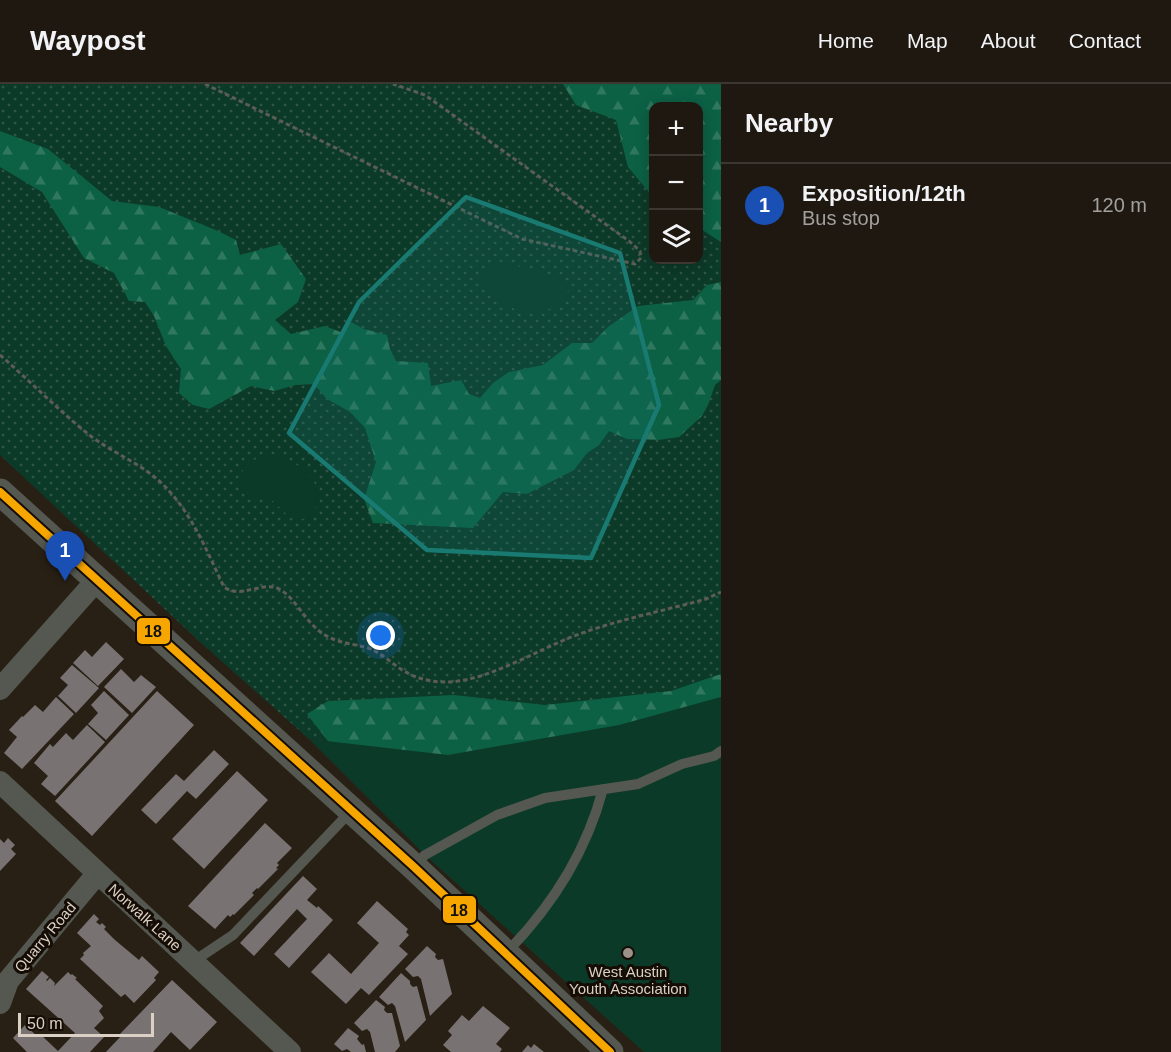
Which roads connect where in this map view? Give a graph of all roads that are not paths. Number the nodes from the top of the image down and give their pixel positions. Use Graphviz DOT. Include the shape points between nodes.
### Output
graph roads {
  1 [pos="0,492"];
  2 [pos="97,580"];
  3 [pos="0,689"];
  4 [pos="721,751"];
  5 [pos="0,782"];
  6 [pos="603,789"];
  7 [pos="351,811"];
  8 [pos="413,866"];
  9 [pos="97,874"];
  10 [pos="506,954"];
  11 [pos="194,961"];
  12 [pos="0,1003"];
  13 [pos="290,1052"];
  14 [pos="610,1052"];
  1 -- 2 [label="street"];
  2 -- 3 [label="street"];
  2 -- 7 [label="street"];
  4 -- 6 [label="lane" via="638,784"];
  5 -- 9 [label="street, Norwalk Lane"];
  6 -- 8 [label="lane" via="545,798 497,815 425,855"];
  6 -- 10 [label="lane" via="577,861"];
  7 -- 8 [label="street"];
  7 -- 11 [label="lane" via="233,935"];
  8 -- 10 [label="street"];
  9 -- 11 [label="street, Norwalk Lane"];
  9 -- 12 [label="street, Quarry Road" via="8,981"];
  10 -- 14 [label="street"];
  11 -- 13 [label="street, Norwalk Lane"];
}
